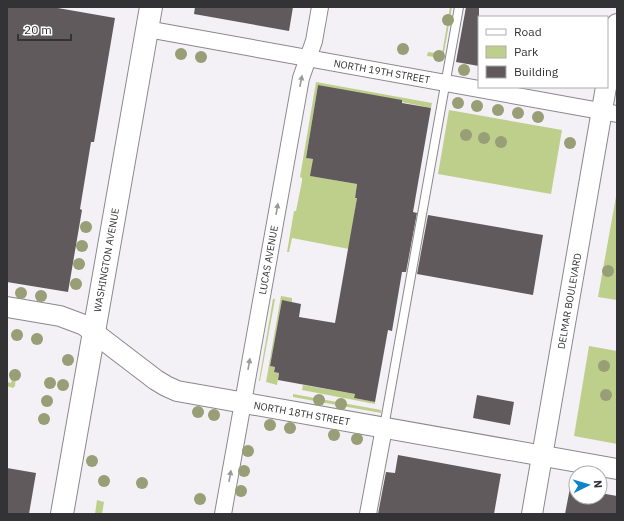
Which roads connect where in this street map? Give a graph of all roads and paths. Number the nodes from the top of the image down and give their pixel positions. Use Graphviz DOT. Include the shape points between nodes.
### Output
graph roads {
  1 [pos="150,7"];
  2 [pos="320,7"];
  3 [pos="459,7"];
  4 [pos="617,24"];
  5 [pos="147,29"];
  6 [pos="308,58"];
  7 [pos="608,78"];
  8 [pos="445,83"];
  9 [pos="606,88"];
  10 [pos="610,112"];
  11 [pos="7,307"];
  12 [pos="93,331"];
  13 [pos="242,403"];
  14 [pos="384,428"];
  15 [pos="542,456"];
  16 [pos="617,469"];
  17 [pos="62,514"];
  18 [pos="223,514"];
  19 [pos="368,514"];
  20 [pos="532,514"];
  1 -- 5 [label="main road, WASHINGTON AVENUE"];
  2 -- 6 [label="street, LUCAS AVENUE"];
  3 -- 8 [label="lane"];
  4 -- 7 [label="street"];
  5 -- 6 [label="street, NORTH 19TH STREET"];
  5 -- 12 [label="main road, WASHINGTON AVENUE"];
  6 -- 8 [label="street, NORTH 19TH STREET"];
  13 -- 6 [label="street, LUCAS AVENUE, one-way" via="301,78"];
  8 -- 10 [label="street, NORTH 19TH STREET"];
  8 -- 14 [label="lane"];
  9 -- 10 [label="street, DELMAR BOULEVARD"];
  10 -- 15 [label="street, DELMAR BOULEVARD"];
  11 -- 12 [label="street, NORTH 18TH STREET" via="71,319"];
  12 -- 13 [label="street, NORTH 18TH STREET" via="166,386 177,391"];
  12 -- 17 [label="main road, WASHINGTON AVENUE"];
  13 -- 14 [label="street, NORTH 18TH STREET"];
  18 -- 13 [label="street, LUCAS AVENUE, one-way"];
  14 -- 15 [label="street, NORTH 18TH STREET"];
  14 -- 19 [label="street"];
  15 -- 16 [label="street, NORTH 18TH STREET"];
  15 -- 20 [label="street, DELMAR BOULEVARD"];
}
